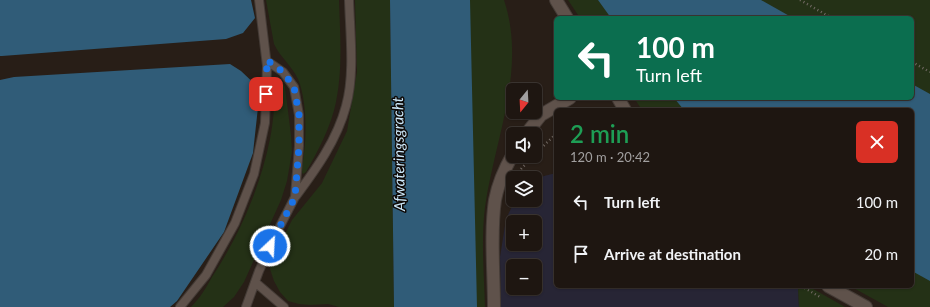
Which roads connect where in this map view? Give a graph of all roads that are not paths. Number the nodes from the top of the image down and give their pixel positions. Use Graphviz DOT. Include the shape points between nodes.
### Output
graph roads {
  1 [pos="259,0"];
  2 [pos="349,0"];
  3 [pos="556,0"];
  4 [pos="567,16"];
  5 [pos="267,60"];
  6 [pos="567,100"];
  7 [pos="532,127"];
  8 [pos="508,163"];
  9 [pos="295,197"];
  10 [pos="255,282"];
  11 [pos="832,288"];
  12 [pos="180,307"];
  13 [pos="246,307"];
  14 [pos="284,307"];
  15 [pos="494,307"];
  16 [pos="866,307"];
  1 -- 5 [label="lane"];
  2 -- 9 [label="lane" via="351,74 346,106 320,162"];
  3 -- 4 [label="street"];
  5 -- 9 [label="lane" via="283,72 294,87 299,115"];
  5 -- 12 [label="lane" via="264,123 254,174 235,223 206,275"];
  6 -- 7 [label="street" via="541,115"];
  8 -- 15 [label="street" via="495,199"];
  9 -- 10 [label="lane"];
  10 -- 13 [label="lane"];
  10 -- 14 [label="lane"];
  11 -- 16 [label="street"];
}
